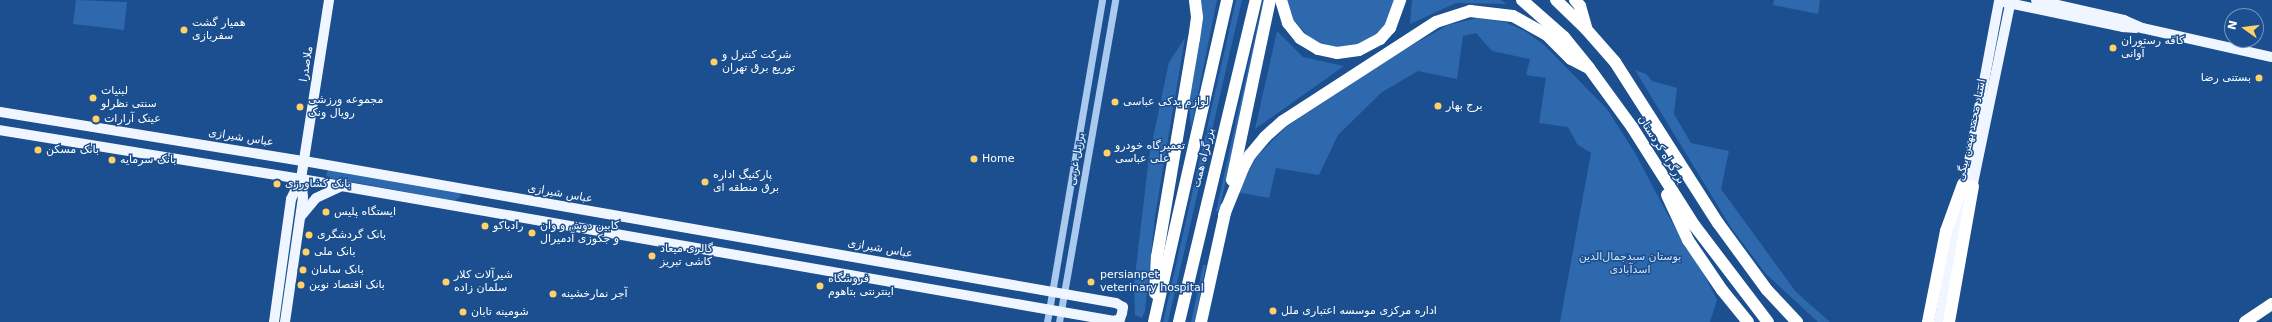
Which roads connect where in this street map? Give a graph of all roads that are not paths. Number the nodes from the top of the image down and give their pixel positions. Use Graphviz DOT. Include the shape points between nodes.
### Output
graph roads {
  1 [pos="329,0"];
  2 [pos="1102,0"];
  3 [pos="1115,0"];
  4 [pos="1195,0"];
  5 [pos="1227,0"];
  6 [pos="1256,0"];
  7 [pos="1270,0"];
  8 [pos="1280,0"];
  9 [pos="1400,0"];
  10 [pos="1522,0"];
  11 [pos="1556,0"];
  12 [pos="1575,0"];
  13 [pos="1998,0"];
  14 [pos="2036,0"];
  15 [pos="2010,2"];
  16 [pos="1586,28"];
  17 [pos="2142,28"];
  18 [pos="2272,57"];
  19 [pos="1589,68"];
  20 [pos="0,112"];
  21 [pos="0,130"];
  22 [pos="304,161"];
  23 [pos="325,165"];
  24 [pos="1657,170"];
  25 [pos="301,179"];
  26 [pos="324,183"];
  27 [pos="1968,185"];
  28 [pos="342,186"];
  29 [pos="470,190"];
  30 [pos="467,208"];
  31 [pos="1224,215"];
  32 [pos="300,218"];
  33 [pos="801,248"];
  34 [pos="798,266"];
  35 [pos="1052,292"];
  36 [pos="1064,294"];
  37 [pos="2272,304"];
  38 [pos="1049,310"];
  39 [pos="1060,317"];
  40 [pos="1114,321"];
  41 [pos="274,322"];
  42 [pos="285,322"];
  43 [pos="1047,322"];
  44 [pos="1154,322"];
  45 [pos="1179,322"];
  46 [pos="1201,322"];
  47 [pos="1748,322"];
  48 [pos="1768,322"];
  49 [pos="1797,322"];
  50 [pos="1928,322"];
  51 [pos="1939,322"];
  52 [pos="1949,322"];
  53 [pos="2245,322"];
  1 -- 22 [label="main road, ملاصدرا"];
  2 -- 35 [label="street, برزیل غربی"];
  3 -- 36 [label="street, برزیل غربی"];
  4 -- 44 [label="highway" via="1197,17 1194,39 1157,257"];
  5 -- 44 [label="highway, بزرگراه همت"];
  6 -- 45 [label="highway, بزرگراه همت"];
  7 -- 31 [label="highway"];
  8 -- 9 [label="highway" via="1288,23 1300,38 1318,49 1337,53 1359,50 1380,39 1390,28"];
  10 -- 19 [label="highway, بزرگراه کردستان" via="1564,37"];
  11 -- 16 [label="highway, بزرگراه کردستان"];
  12 -- 16 [label="highway" via="1580,6"];
  13 -- 15 [label="main road"];
  13 -- 27 [label="main road, استاد محمد بهمن بیگی"];
  14 -- 17 [label="main road" via="2124,20"];
  15 -- 17 [label="main road" via="2122,27"];
  15 -- 27 [label="main road, استاد محمد بهمن بیگی"];
  16 -- 49 [label="highway, بزرگراه کردستان" via="1615,62 1718,223 1767,290"];
  17 -- 18 [label="main road"];
  19 -- 24 [label="highway, بزرگراه کردستان" via="1632,127"];
  19 -- 31 [label="highway" via="1571,59 1546,34 1513,16 1470,11 1436,22 1283,121 1265,137 1250,155"];
  20 -- 22 [label="main road, عباس شیرازی"];
  21 -- 25 [label="main road"];
  22 -- 23 [label="main road, عباس شیرازی"];
  22 -- 25 [label="main road, ملاصدرا"];
  23 -- 26 [label="main road" via="319,173"];
  23 -- 29 [label="main road, عباس شیرازی"];
  24 -- 47 [label="highway" via="1688,240 1722,290"];
  24 -- 48 [label="highway, بزرگراه کردستان" via="1719,260"];
  25 -- 26 [label="main road"];
  25 -- 32 [label="main road, ملاصدرا"];
  25 -- 41 [label="main road, ملاصدرا" via="291,199"];
  26 -- 28 [label="main road"];
  27 -- 50 [label="highway" via="1946,231"];
  27 -- 51 [label="main road, استاد محمد بهمن بیگی"];
  27 -- 52 [label="highway"];
  28 -- 30 [label="main road"];
  28 -- 32 [label="main road" via="316,198"];
  29 -- 30 [label="main road"];
  29 -- 33 [label="main road, عباس شیرازی"];
  30 -- 34 [label="main road"];
  31 -- 46 [label="highway"];
  32 -- 42 [label="main road, ملاصدرا"];
  33 -- 34 [label="main road"];
  33 -- 35 [label="main road, عباس شیرازی"];
  34 -- 38 [label="main road"];
  35 -- 36 [label="main road, عباس شیرازی"];
  35 -- 38 [label="street, برزیل غربی"];
  36 -- 39 [label="street, برزیل غربی"];
  36 -- 40 [label="main road, عباس شیرازی" via="1116,303 1123,307 1120,319"];
  37 -- 53 [label="highway"];
  38 -- 39 [label="main road"];
  38 -- 43 [label="street, برزیل غربی"];
  39 -- 40 [label="main road"];
}
